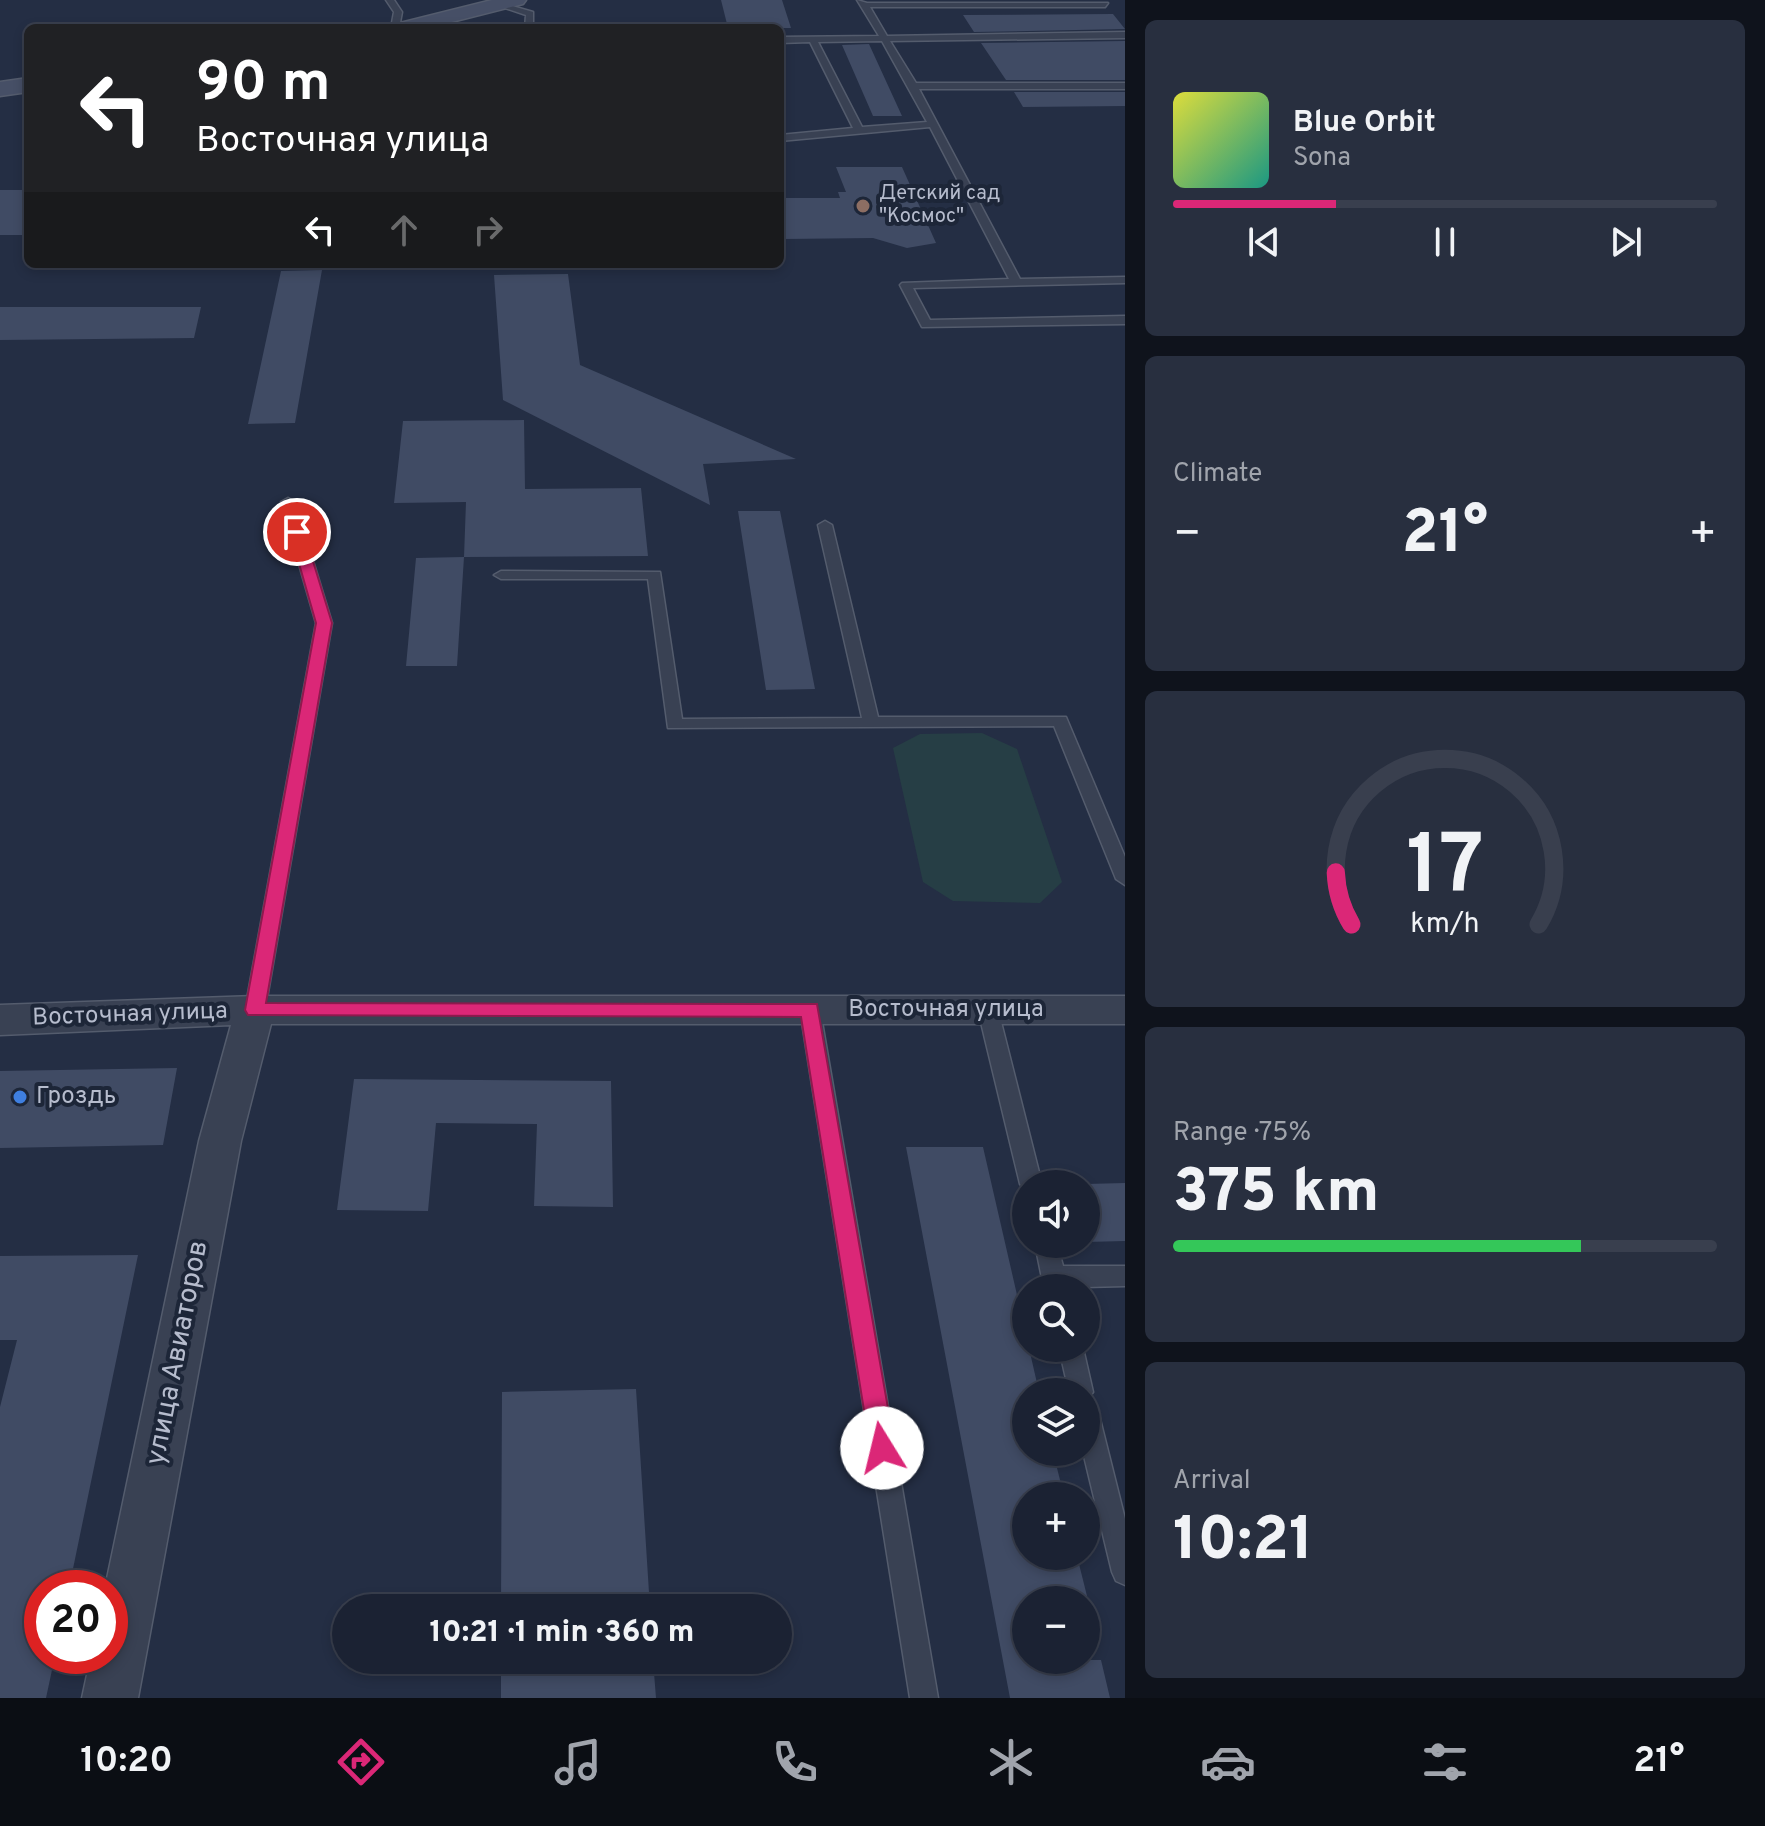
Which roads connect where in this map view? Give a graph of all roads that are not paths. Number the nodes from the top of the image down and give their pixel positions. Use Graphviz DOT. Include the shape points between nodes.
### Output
graph roads {
  1 [pos="390,0"];
  2 [pos="862,2"];
  3 [pos="511,3"];
  4 [pos="1105,5"];
  5 [pos="396,24"];
  6 [pos="420,24"];
  7 [pos="529,24"];
  8 [pos="1125,35"];
  9 [pos="884,39"];
  10 [pos="784,40"];
  11 [pos="813,40"];
  12 [pos="24,86"];
  13 [pos="913,86"];
  14 [pos="1125,86"];
  15 [pos="0,89"];
  16 [pos="931,124"];
  17 [pos="859,130"];
  18 [pos="784,138"];
  19 [pos="1125,280"];
  20 [pos="1016,282"];
  21 [pos="1125,320"];
  22 [pos="288,502"];
  23 [pos="825,525"];
  24 [pos="501,575"];
  25 [pos="871,723"];
  26 [pos="1125,879"];
  27 [pos="255,1010"];
  28 [pos="810,1010"];
  29 [pos="988,1010"];
  30 [pos="1125,1010"];
  31 [pos="0,1020"];
  32 [pos="1028,1170"];
  33 [pos="1125,1276"];
  34 [pos="1100,1278"];
  35 [pos="1100,1463"];
  36 [pos="1121,1540"];
  37 [pos="1125,1572"];
  38 [pos="110,1698"];
  39 [pos="924,1698"];
  1 -- 5 [label="lane" via="398,12"];
  2 -- 4 [label="lane"];
  2 -- 9 [label="lane"];
  3 -- 6 [label="street"];
  3 -- 7 [label="lane" via="530,14"];
  8 -- 9 [label="lane"];
  9 -- 11 [label="lane"];
  9 -- 13 [label="lane"];
  10 -- 11 [label="lane"];
  11 -- 17 [label="lane"];
  12 -- 15 [label="street"];
  13 -- 14 [label="lane"];
  13 -- 16 [label="lane"];
  16 -- 17 [label="lane"];
  16 -- 20 [label="lane"];
  17 -- 18 [label="lane"];
  19 -- 20 [label="lane"];
  20 -- 21 [label="lane" via="906,285 926,324"];
  22 -- 27 [label="lane" via="324,623"];
  23 -- 25 [label="lane"];
  24 -- 25 [label="lane" via="655,575 674,724"];
  25 -- 26 [label="lane" via="1060,721"];
  27 -- 28 [label="street, Восточная улица"];
  27 -- 31 [label="street, Восточная улица"];
  27 -- 38 [label="street, улица Авиаторов" via="220,1141"];
  28 -- 29 [label="street, Восточная улица"];
  28 -- 39 [label="lane"];
  29 -- 30 [label="street, Восточная улица"];
  29 -- 32 [label="lane"];
  33 -- 34 [label="lane"];
  35 -- 36 [label="lane"];
  36 -- 37 [label="lane"];
}
